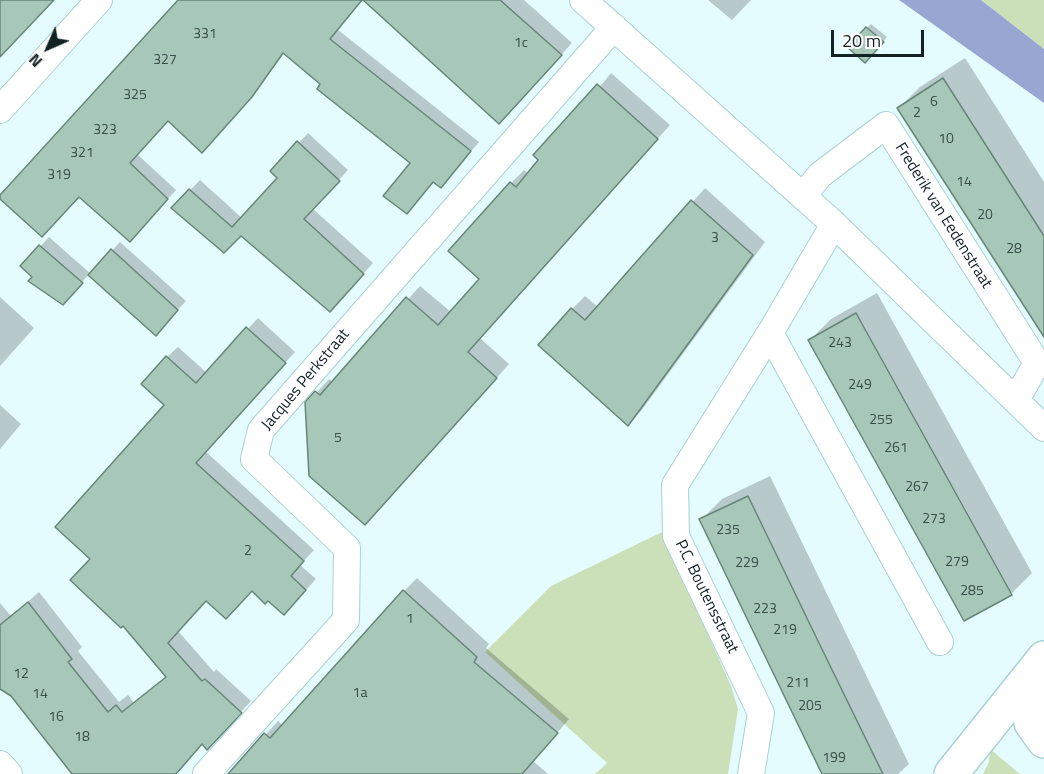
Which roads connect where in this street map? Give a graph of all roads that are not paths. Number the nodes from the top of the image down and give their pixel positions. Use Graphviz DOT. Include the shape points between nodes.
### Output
graph roads {
  1 [pos="99,0"];
  2 [pos="583,0"];
  3 [pos="614,27"];
  4 [pos="0,110"];
  5 [pos="802,196"];
  6 [pos="834,224"];
  7 [pos="770,333"];
  8 [pos="1016,400"];
  9 [pos="1044,428"];
  10 [pos="940,642"];
  11 [pos="1044,658"];
  12 [pos="1044,671"];
  13 [pos="1044,741"];
  14 [pos="0,764"];
  15 [pos="9,774"];
  16 [pos="206,774"];
  17 [pos="751,774"];
  18 [pos="951,774"];
  1 -- 4 [label="street"];
  2 -- 3 [label="street"];
  3 -- 5 [label="street"];
  3 -- 16 [label="street, Jacques Perkstraat" via="261,430 254,459 347,548 346,620"];
  5 -- 6 [label="street"];
  5 -- 8 [label="street, Frederik van Eedenstraat" via="820,175 886,125 1037,363"];
  6 -- 7 [label="street, P.C. Boutensstraat"];
  6 -- 8 [label="street"];
  7 -- 10 [label="street"];
  7 -- 17 [label="street, P.C. Boutensstraat" via="675,485 676,536 761,713"];
  8 -- 9 [label="street"];
  11 -- 18 [label="main road"];
  12 -- 13 [label="main road" via="1029,706 1031,723"];
  14 -- 15 [label="street"];
}
